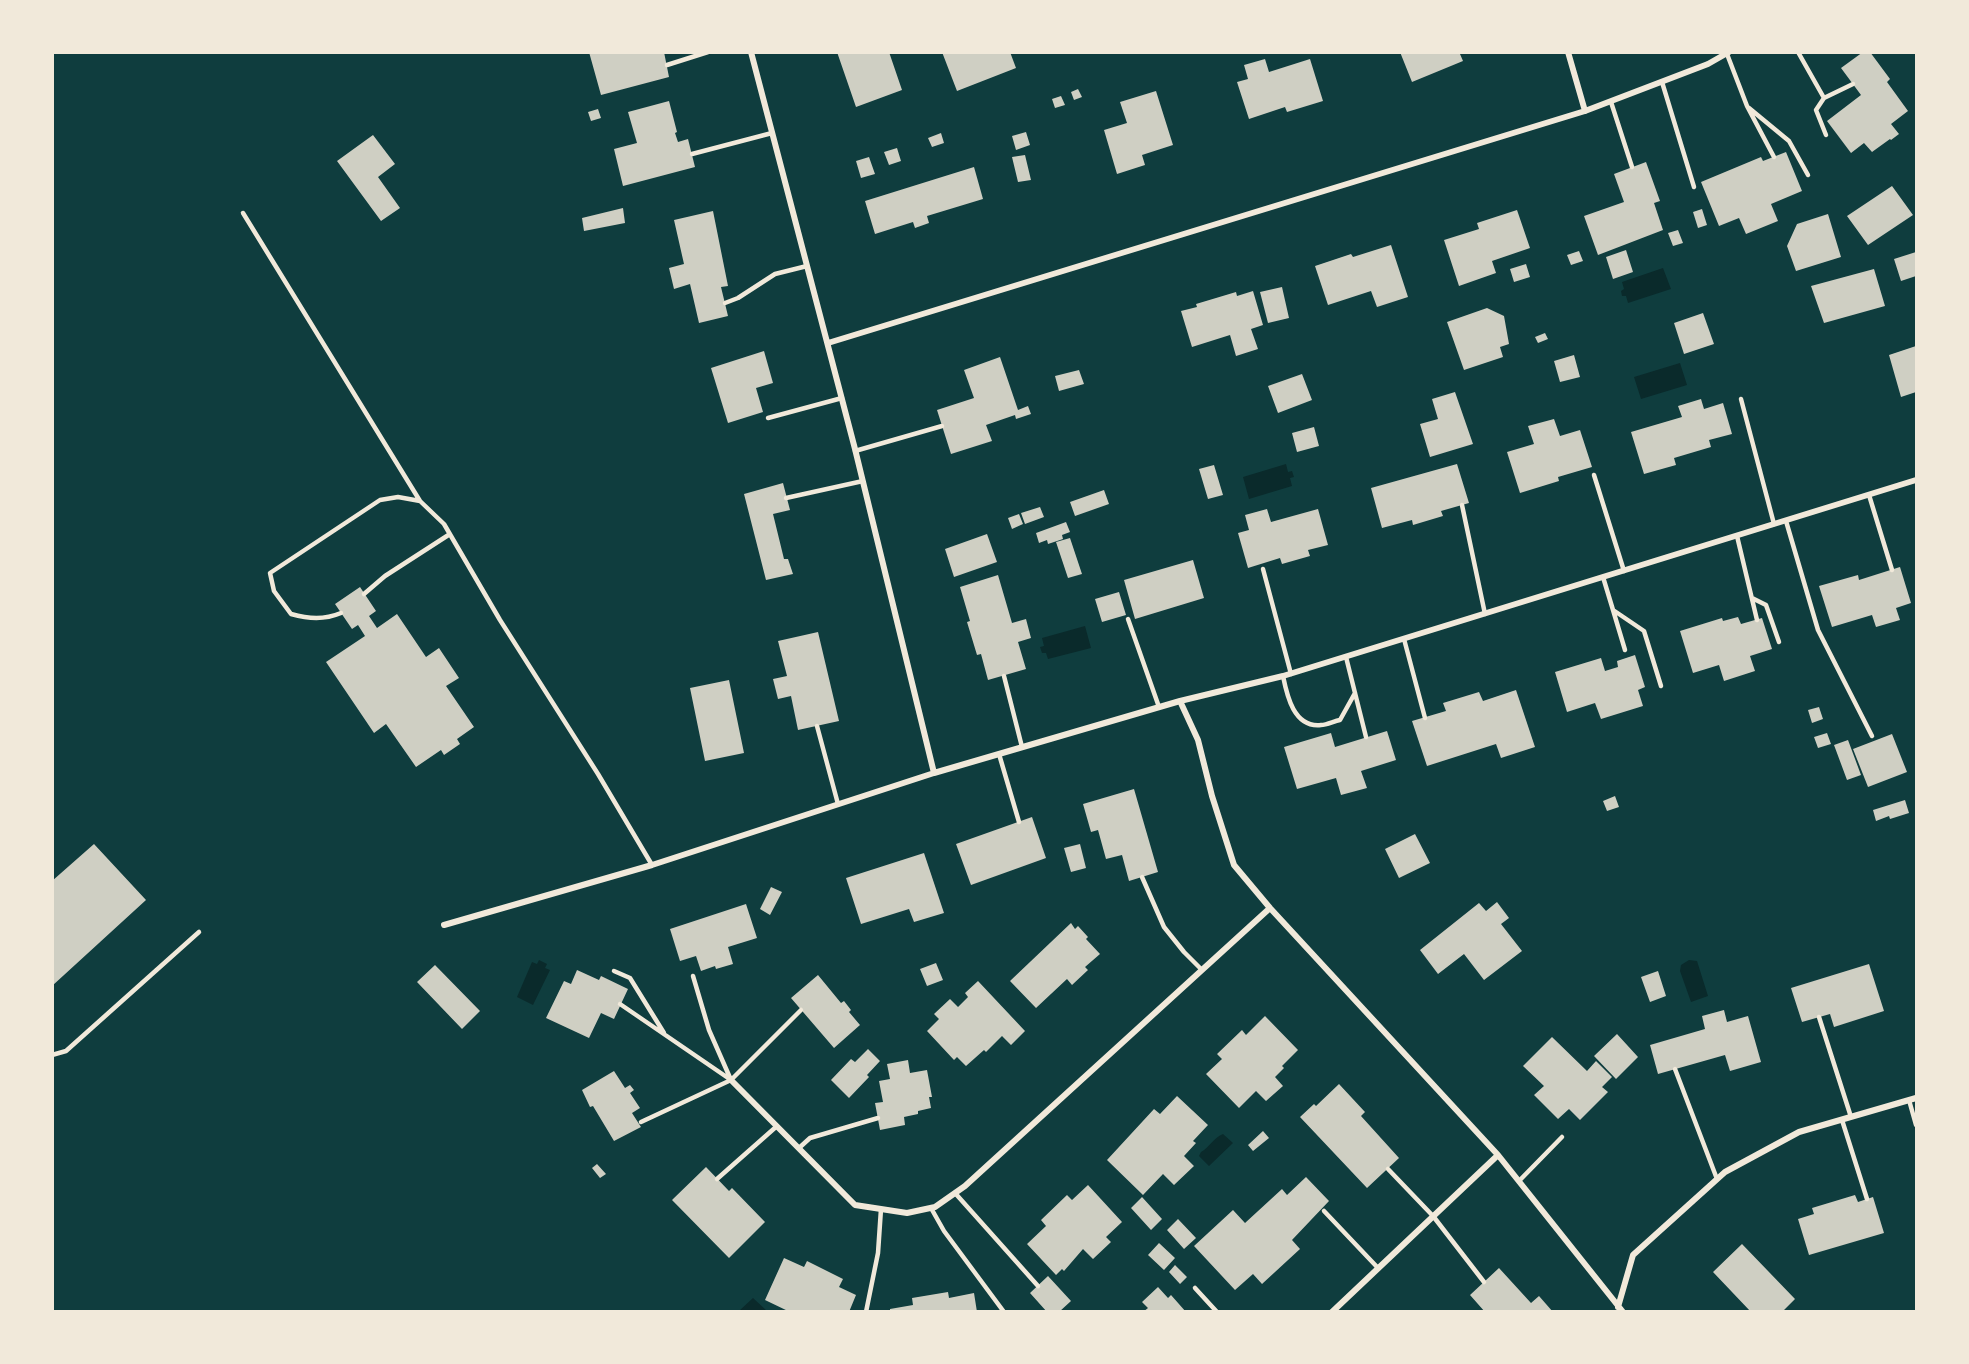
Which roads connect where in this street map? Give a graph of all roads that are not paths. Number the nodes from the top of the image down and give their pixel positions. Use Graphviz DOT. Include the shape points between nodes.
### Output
graph roads {
  1 [pos="708,52"];
  2 [pos="751,52"];
  3 [pos="1568,52"];
  4 [pos="1798,52"];
  5 [pos="1728,53"];
  6 [pos="667,65"];
  7 [pos="1662,82"];
  8 [pos="1853,84"];
  9 [pos="1824,98"];
  10 [pos="1611,102"];
  11 [pos="1747,106"];
  12 [pos="1585,111"];
  13 [pos="772,133"];
  14 [pos="1826,135"];
  15 [pos="692,154"];
  16 [pos="1774,157"];
  17 [pos="1632,167"];
  18 [pos="1808,175"];
  19 [pos="1694,187"];
  20 [pos="243,213"];
  21 [pos="807,266"];
  22 [pos="725,303"];
  23 [pos="828,343"];
  24 [pos="842,398"];
  25 [pos="1741,399"];
  26 [pos="768,418"];
  27 [pos="942,426"];
  28 [pos="855,451"];
  29 [pos="1594,475"];
  30 [pos="1917,480"];
  31 [pos="863,481"];
  32 [pos="1869,495"];
  33 [pos="786,498"];
  34 [pos="420,501"];
  35 [pos="1462,505"];
  36 [pos="1786,521"];
  37 [pos="1774,524"];
  38 [pos="450,534"];
  39 [pos="1737,536"];
  40 [pos="1263,569"];
  41 [pos="1892,570"];
  42 [pos="1624,571"];
  43 [pos="1603,577"];
  44 [pos="364,594"];
  45 [pos="1752,598"];
  46 [pos="1613,610"];
  47 [pos="341,613"];
  48 [pos="1485,614"];
  49 [pos="1128,619"];
  50 [pos="1757,620"];
  51 [pos="1404,639"];
  52 [pos="1779,642"];
  53 [pos="1625,650"];
  54 [pos="1346,657"];
  55 [pos="1291,674"];
  56 [pos="1004,676"];
  57 [pos="1283,676"];
  58 [pos="1661,686"];
  59 [pos="1355,693"];
  60 [pos="1180,701"];
  61 [pos="1159,707"];
  62 [pos="1425,717"];
  63 [pos="817,726"];
  64 [pos="1872,736"];
  65 [pos="1366,737"];
  66 [pos="1022,747"];
  67 [pos="999,754"];
  68 [pos="933,773"];
  69 [pos="838,804"];
  70 [pos="1019,822"];
  71 [pos="652,865"];
  72 [pos="1142,877"];
  73 [pos="1270,908"];
  74 [pos="444,925"];
  75 [pos="199,932"];
  76 [pos="1202,970"];
  77 [pos="614,971"];
  78 [pos="693,976"];
  79 [pos="621,1004"];
  80 [pos="801,1010"];
  81 [pos="1819,1017"];
  82 [pos="666,1035"];
  83 [pos="52,1055"];
  84 [pos="1675,1069"];
  85 [pos="731,1080"];
  86 [pos="1913,1099"];
  87 [pos="1851,1117"];
  88 [pos="878,1118"];
  89 [pos="1842,1120"];
  90 [pos="641,1122"];
  91 [pos="1917,1125"];
  92 [pos="777,1126"];
  93 [pos="1562,1137"];
  94 [pos="799,1148"];
  95 [pos="1498,1155"];
  96 [pos="1388,1169"];
  97 [pos="717,1179"];
  98 [pos="1717,1179"];
  99 [pos="1518,1181"];
  100 [pos="955,1193"];
  101 [pos="1866,1199"];
  102 [pos="931,1208"];
  103 [pos="881,1209"];
  104 [pos="1324,1211"];
  105 [pos="1433,1216"];
  106 [pos="1378,1268"];
  107 [pos="1484,1282"];
  108 [pos="1038,1286"];
  109 [pos="1195,1288"];
  110 [pos="1621,1309"];
  111 [pos="1338,1310"];
  112 [pos="866,1311"];
  113 [pos="1004,1311"];
  114 [pos="1217,1311"];
  1 -- 6 [label="lane"];
  2 -- 13 [label="street"];
  3 -- 12 [label="street"];
  4 -- 9 [label="lane"];
  5 -- 7 [label="street"];
  5 -- 11 [label="lane"];
  7 -- 10 [label="street"];
  7 -- 19 [label="lane"];
  8 -- 9 [label="lane"];
  9 -- 14 [label="lane" via="1816,110"];
  10 -- 12 [label="street"];
  10 -- 17 [label="lane"];
  11 -- 16 [label="lane"];
  11 -- 18 [label="lane" via="1789,141"];
  12 -- 23 [label="street"];
  13 -- 15 [label="lane"];
  13 -- 21 [label="street"];
  20 -- 34 [label="lane"];
  21 -- 22 [label="lane" via="775,274"];
  21 -- 23 [label="street"];
  23 -- 24 [label="street"];
  24 -- 26 [label="lane"];
  24 -- 28 [label="street"];
  25 -- 37 [label="lane"];
  27 -- 28 [label="lane"];
  28 -- 31 [label="street"];
  29 -- 42 [label="lane"];
  30 -- 32 [label="street"];
  31 -- 33 [label="lane"];
  31 -- 68 [label="street"];
  32 -- 36 [label="street"];
  32 -- 41 [label="lane"];
  34 -- 38 [label="lane"];
  34 -- 47 [label="lane" via="398,497 380,500 270,573 274,591 291,614 310,619"];
  35 -- 48 [label="lane"];
  36 -- 37 [label="street"];
  36 -- 64 [label="lane" via="1818,630"];
  37 -- 39 [label="street"];
  38 -- 44 [label="lane"];
  38 -- 71 [label="lane"];
  39 -- 42 [label="street"];
  39 -- 45 [label="lane"];
  40 -- 55 [label="lane"];
  42 -- 43 [label="street"];
  43 -- 46 [label="lane"];
  43 -- 48 [label="street"];
  45 -- 50 [label="lane"];
  45 -- 52 [label="lane" via="1766,605"];
  46 -- 53 [label="lane"];
  46 -- 58 [label="lane" via="1644,632"];
  48 -- 51 [label="street"];
  49 -- 61 [label="lane"];
  51 -- 54 [label="street"];
  51 -- 62 [label="lane"];
  54 -- 55 [label="street"];
  54 -- 59 [label="lane"];
  55 -- 57 [label="street"];
  56 -- 66 [label="lane"];
  57 -- 59 [label="lane" via="1294,712 1305,722 1320,726 1340,720"];
  57 -- 60 [label="street"];
  59 -- 65 [label="lane"];
  60 -- 61 [label="street"];
  60 -- 73 [label="street" via="1198,740 1234,865"];
  61 -- 66 [label="street"];
  63 -- 69 [label="lane"];
  66 -- 67 [label="street"];
  67 -- 68 [label="street"];
  67 -- 70 [label="lane"];
  68 -- 69 [label="street"];
  69 -- 71 [label="street"];
  71 -- 74 [label="street"];
  72 -- 76 [label="lane" via="1164,927"];
  73 -- 76 [label="street"];
  73 -- 95 [label="street"];
  75 -- 83 [label="lane" via="66,1051"];
  76 -- 100 [label="street"];
  77 -- 82 [label="lane" via="630,978"];
  78 -- 85 [label="lane" via="709,1030"];
  79 -- 82 [label="lane"];
  80 -- 85 [label="lane"];
  81 -- 87 [label="lane"];
  82 -- 85 [label="lane"];
  84 -- 98 [label="lane"];
  85 -- 90 [label="lane"];
  85 -- 92 [label="street"];
  86 -- 87 [label="street"];
  86 -- 91 [label="lane"];
  87 -- 89 [label="street"];
  88 -- 94 [label="lane" via="810,1138"];
  89 -- 98 [label="street" via="1799,1132"];
  89 -- 101 [label="lane"];
  92 -- 94 [label="street"];
  92 -- 97 [label="lane"];
  93 -- 99 [label="lane"];
  94 -- 103 [label="street" via="855,1204"];
  95 -- 99 [label="street"];
  95 -- 105 [label="street"];
  96 -- 105 [label="lane"];
  98 -- 110 [label="street" via="1633,1255"];
  99 -- 110 [label="street"];
  100 -- 102 [label="street"];
  100 -- 108 [label="lane"];
  102 -- 103 [label="street" via="907,1213"];
  102 -- 113 [label="lane"];
  103 -- 112 [label="lane" via="878,1253"];
  104 -- 106 [label="lane"];
  105 -- 106 [label="street"];
  105 -- 107 [label="lane"];
  106 -- 111 [label="street"];
  109 -- 114 [label="lane"];
}
